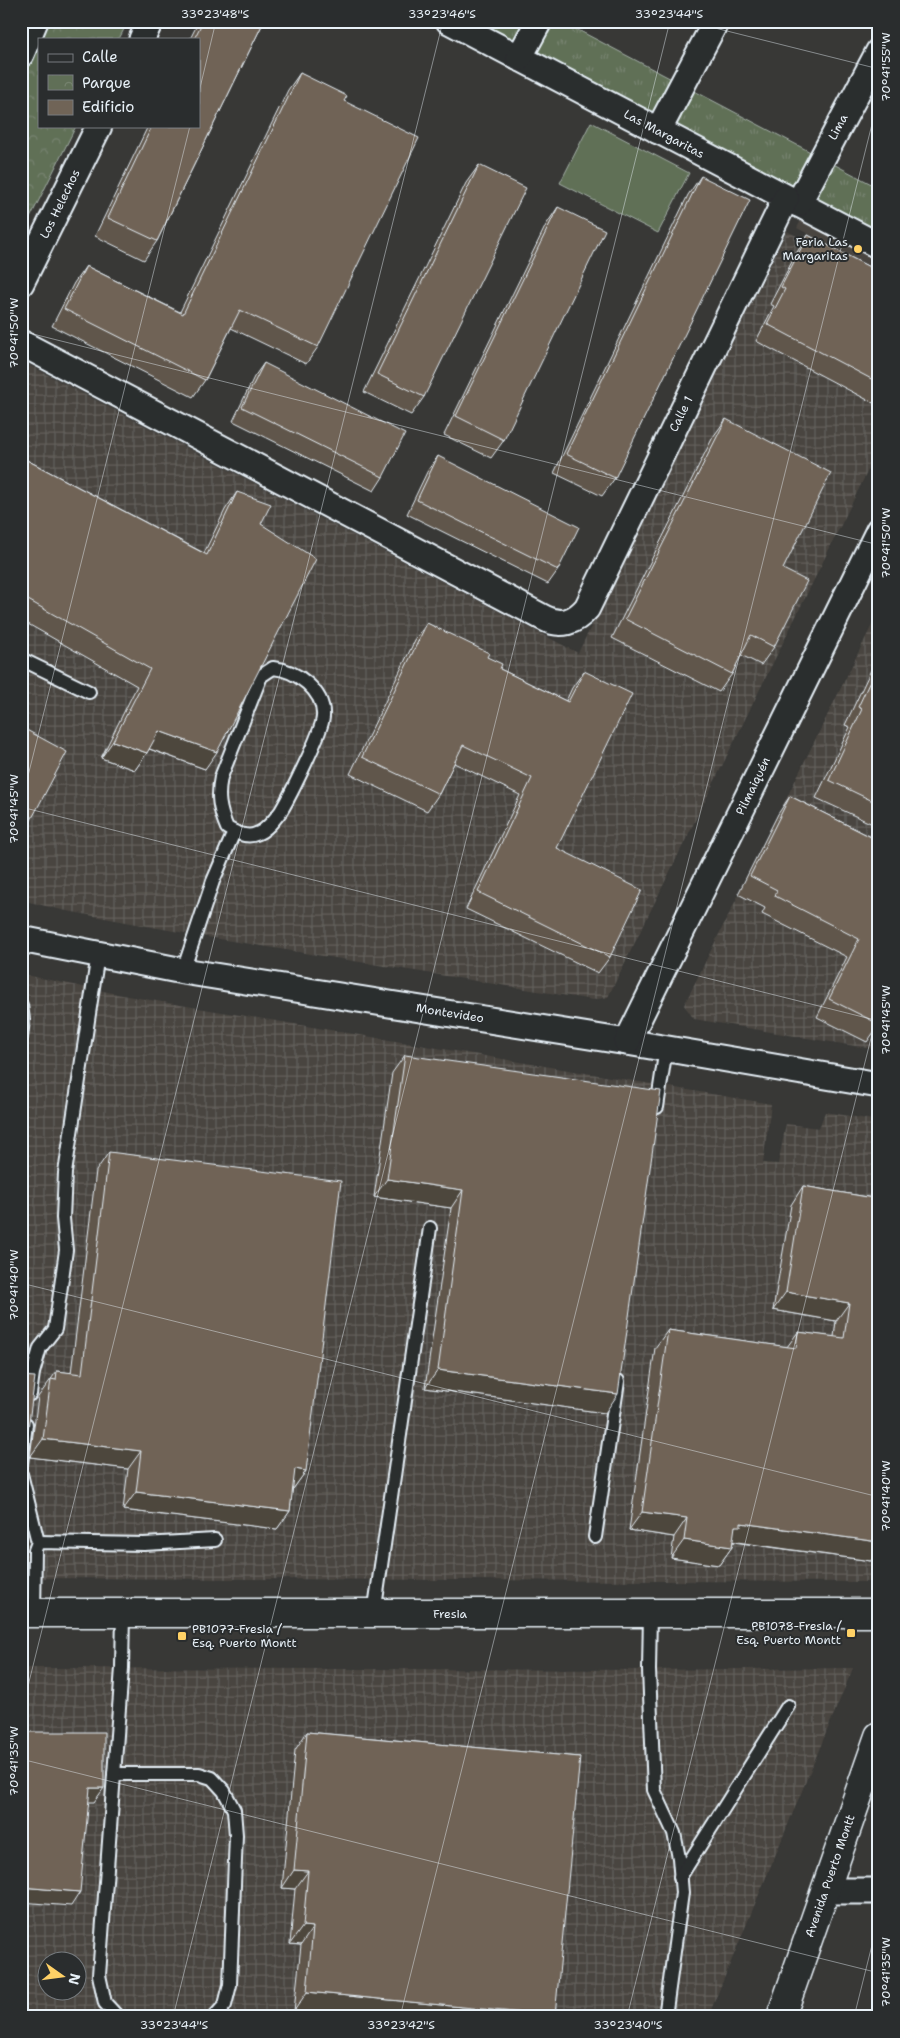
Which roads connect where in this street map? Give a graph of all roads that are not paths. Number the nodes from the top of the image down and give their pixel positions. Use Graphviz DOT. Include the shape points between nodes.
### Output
graph roads {
  1 [pos="35,21"];
  2 [pos="150,21"];
  3 [pos="449,21"];
  4 [pos="539,21"];
  5 [pos="716,21"];
  6 [pos="142,38"];
  7 [pos="879,51"];
  8 [pos="21,54"];
  9 [pos="519,58"];
  10 [pos="98,128"];
  11 [pos="658,131"];
  12 [pos="792,201"];
  13 [pos="879,246"];
  14 [pos="21,283"];
  15 [pos="21,343"];
  16 [pos="879,530"];
  17 [pos="21,659"];
  18 [pos="89,692"];
  19 [pos="234,832"];
  20 [pos="21,939"];
  21 [pos="98,954"];
  22 [pos="183,971"];
  23 [pos="21,1005"];
  24 [pos="21,1037"];
  25 [pos="627,1042"];
  26 [pos="666,1048"];
  27 [pos="879,1086"];
  28 [pos="655,1124"];
  29 [pos="430,1228"];
  30 [pos="619,1370"];
  31 [pos="21,1464"];
  32 [pos="21,1474"];
  33 [pos="595,1537"];
  34 [pos="215,1540"];
  35 [pos="38,1542"];
  36 [pos="28,1613"];
  37 [pos="123,1613"];
  38 [pos="650,1613"];
  39 [pos="879,1613"];
  40 [pos="374,1614"];
  41 [pos="788,1706"];
  42 [pos="879,1736"];
  43 [pos="114,1774"];
  44 [pos="680,1876"];
  45 [pos="825,1891"];
  46 [pos="879,1891"];
  47 [pos="118,2017"];
  48 [pos="214,2017"];
  49 [pos="665,2017"];
  50 [pos="781,2017"];
  1 -- 8 [label="street"];
  2 -- 6 [label="street"];
  3 -- 9 [label="street, Las Margaritas"];
  4 -- 9 [label="street"];
  5 -- 11 [label="street"];
  7 -- 12 [label="street, Lima"];
  9 -- 11 [label="street, Las Margaritas"];
  10 -- 14 [label="street, Los Helechos"];
  11 -- 12 [label="street, Las Margaritas"];
  12 -- 13 [label="street, Las Margaritas"];
  12 -- 15 [label="street, Calle 1" via="587,608 575,620 567,622 551,622"];
  16 -- 25 [label="street, Pilmaiquén"];
  17 -- 18 [label="lane"];
  19 -- 19 [label="lane" via="227,828 220,811 217,794 221,777 261,676 273,668 285,669 307,682 317,695 324,715 320,730 280,811 268,826 255,835"];
  19 -- 22 [label="lane" via="213,881"];
  20 -- 21 [label="street, Montevideo"];
  21 -- 22 [label="street, Montevideo"];
  21 -- 31 [label="lane" via="65,1173 63,1218 66,1250 55,1329 40,1348 33,1373"];
  22 -- 25 [label="street, Montevideo"];
  23 -- 24 [label="lane"];
  25 -- 26 [label="street, Montevideo"];
  26 -- 27 [label="street, Montevideo"];
  26 -- 28 [label="lane"];
  29 -- 40 [label="lane"];
  30 -- 33 [label="lane"];
  32 -- 35 [label="lane"];
  34 -- 35 [label="lane" via="144,1544"];
  35 -- 36 [label="lane"];
  36 -- 37 [label="street, Fresia"];
  37 -- 40 [label="street, Fresia"];
  37 -- 43 [label="lane"];
  38 -- 39 [label="street, Fresia"];
  38 -- 40 [label="street, Fresia"];
  38 -- 44 [label="lane" via="654,1790 674,1833"];
  41 -- 44 [label="lane"];
  42 -- 45 [label="street, Avenida Puerto Montt"];
  43 -- 47 [label="lane" via="99,1975 105,2003"];
  43 -- 48 [label="lane" via="199,1774 212,1778 224,1791 234,1810 236,1835 230,1985 225,2005"];
  44 -- 49 [label="lane" via="682,1893"];
  45 -- 46 [label="street"];
  45 -- 50 [label="street, Avenida Puerto Montt"];
}
